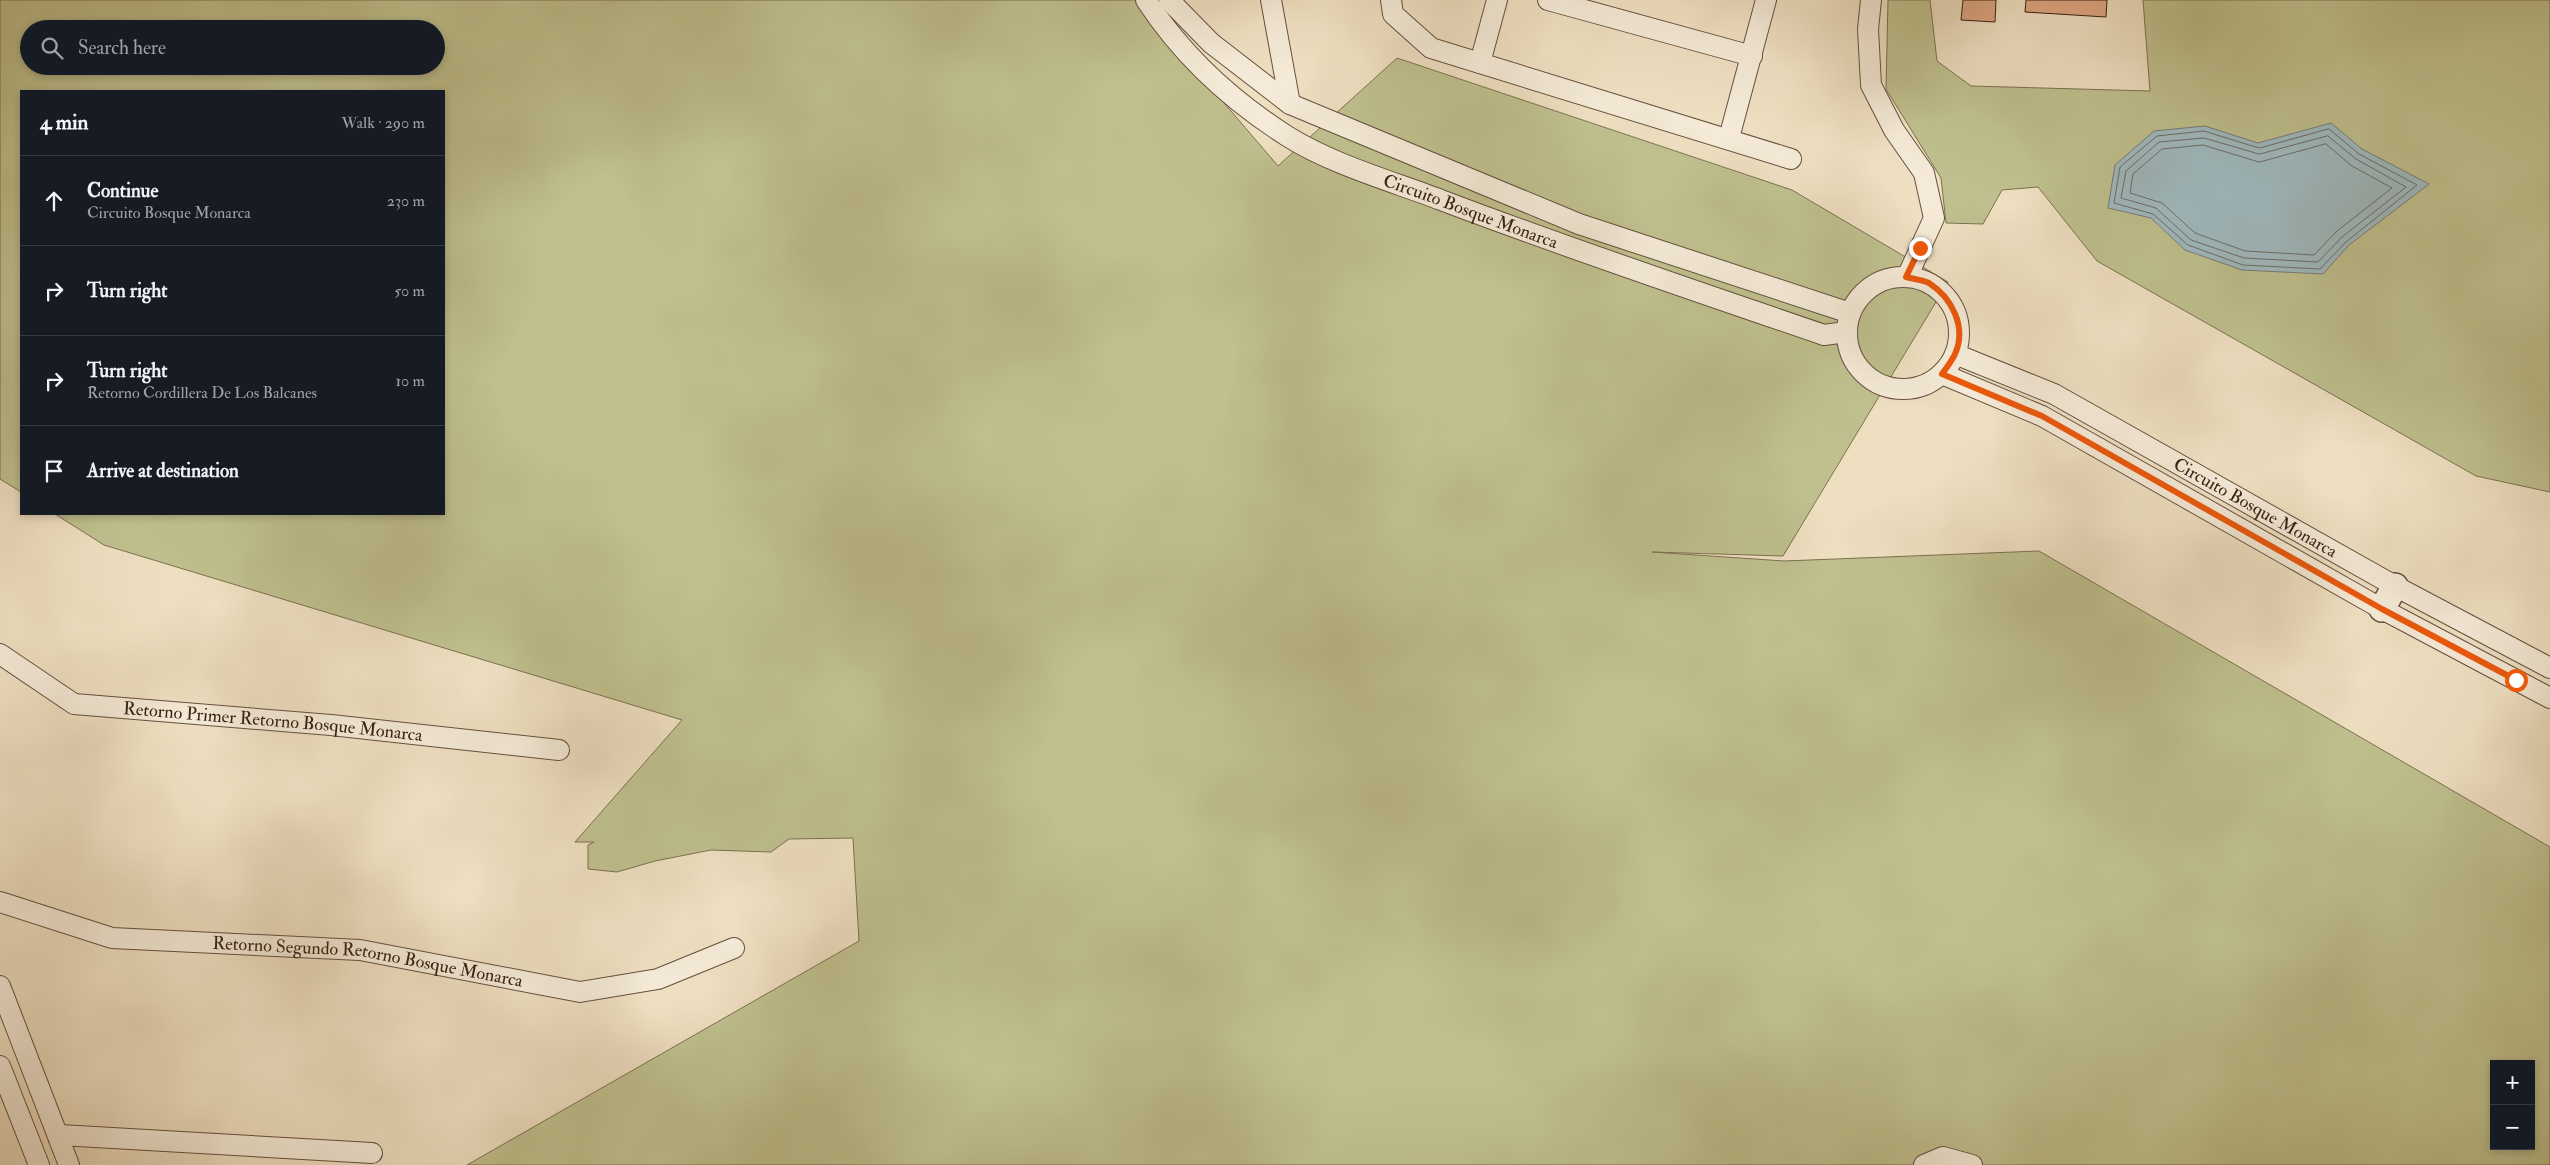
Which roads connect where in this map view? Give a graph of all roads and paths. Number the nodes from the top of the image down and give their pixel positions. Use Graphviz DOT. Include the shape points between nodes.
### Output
graph roads {
  1 [pos="1146,0"];
  2 [pos="1170,0"];
  3 [pos="1271,0"];
  4 [pos="1391,0"];
  5 [pos="1497,0"];
  6 [pos="1548,0"];
  7 [pos="1766,0"];
  8 [pos="1871,0"];
  9 [pos="1752,56"];
  10 [pos="1480,63"];
  11 [pos="1290,104"];
  12 [pos="1729,138"];
  13 [pos="1791,159"];
  14 [pos="1906,277"];
  15 [pos="1848,322"];
  16 [pos="1955,354"];
  17 [pos="1942,374"];
  18 [pos="2395,586"];
  19 [pos="2382,609"];
  20 [pos="0,654"];
  21 [pos="2550,668"];
  22 [pos="2550,698"];
  23 [pos="559,750"];
  24 [pos="0,902"];
  25 [pos="734,948"];
  26 [pos="0,986"];
  27 [pos="0,1066"];
  28 [pos="60,1135"];
  29 [pos="372,1153"];
  30 [pos="39,1165"];
  31 [pos="70,1165"];
  32 [pos="1924,1165"];
  33 [pos="1972,1165"];
  1 -- 15 [label="street, Circuito Bosque Monarca" via="1203,70 1239,103 1288,137 1328,156 1570,249 1824,335"];
  2 -- 11 [label="street, Circuito Bosque Monarca" via="1211,43"];
  3 -- 11 [label="street"];
  4 -- 10 [label="street" via="1393,14 1431,48"];
  5 -- 10 [label="street"];
  6 -- 9 [label="street"];
  7 -- 9 [label="street"];
  8 -- 14 [label="street" via="1868,29 1871,86 1894,130 1924,173 1934,218"];
  9 -- 12 [label="street"];
  10 -- 12 [label="street"];
  11 -- 15 [label="street, Circuito Bosque Monarca" via="1579,224"];
  12 -- 13 [label="street"];
  14 -- 15 [label="street" via="1889,278 1872,286 1859,298"];
  14 -- 16 [label="street" via="1927,282 1944,294 1956,312 1959,333"];
  15 -- 17 [label="street" via="1849,351 1858,368 1872,381 1889,388 1908,390 1926,385"];
  16 -- 17 [label="street"];
  16 -- 18 [label="street, Circuito Bosque Monarca" via="2054,394"];
  17 -- 19 [label="street, Circuito Bosque Monarca" via="2042,416"];
  18 -- 19 [label="street"];
  18 -- 21 [label="street, Circuito Bosque Monarca"];
  19 -- 22 [label="street, Circuito Bosque Monarca"];
  20 -- 23 [label="street, Retorno Primer Retorno Bosque Monarca" via="74,704 331,725"];
  24 -- 25 [label="street, Retorno Segundo Retorno Bosque Monarca" via="112,938 360,950 580,992 658,980"];
  26 -- 28 [label="street"];
  27 -- 30 [label="street"];
  28 -- 29 [label="street"];
  28 -- 31 [label="street"];
  32 -- 33 [label="street" via="1943,1157"];
}
